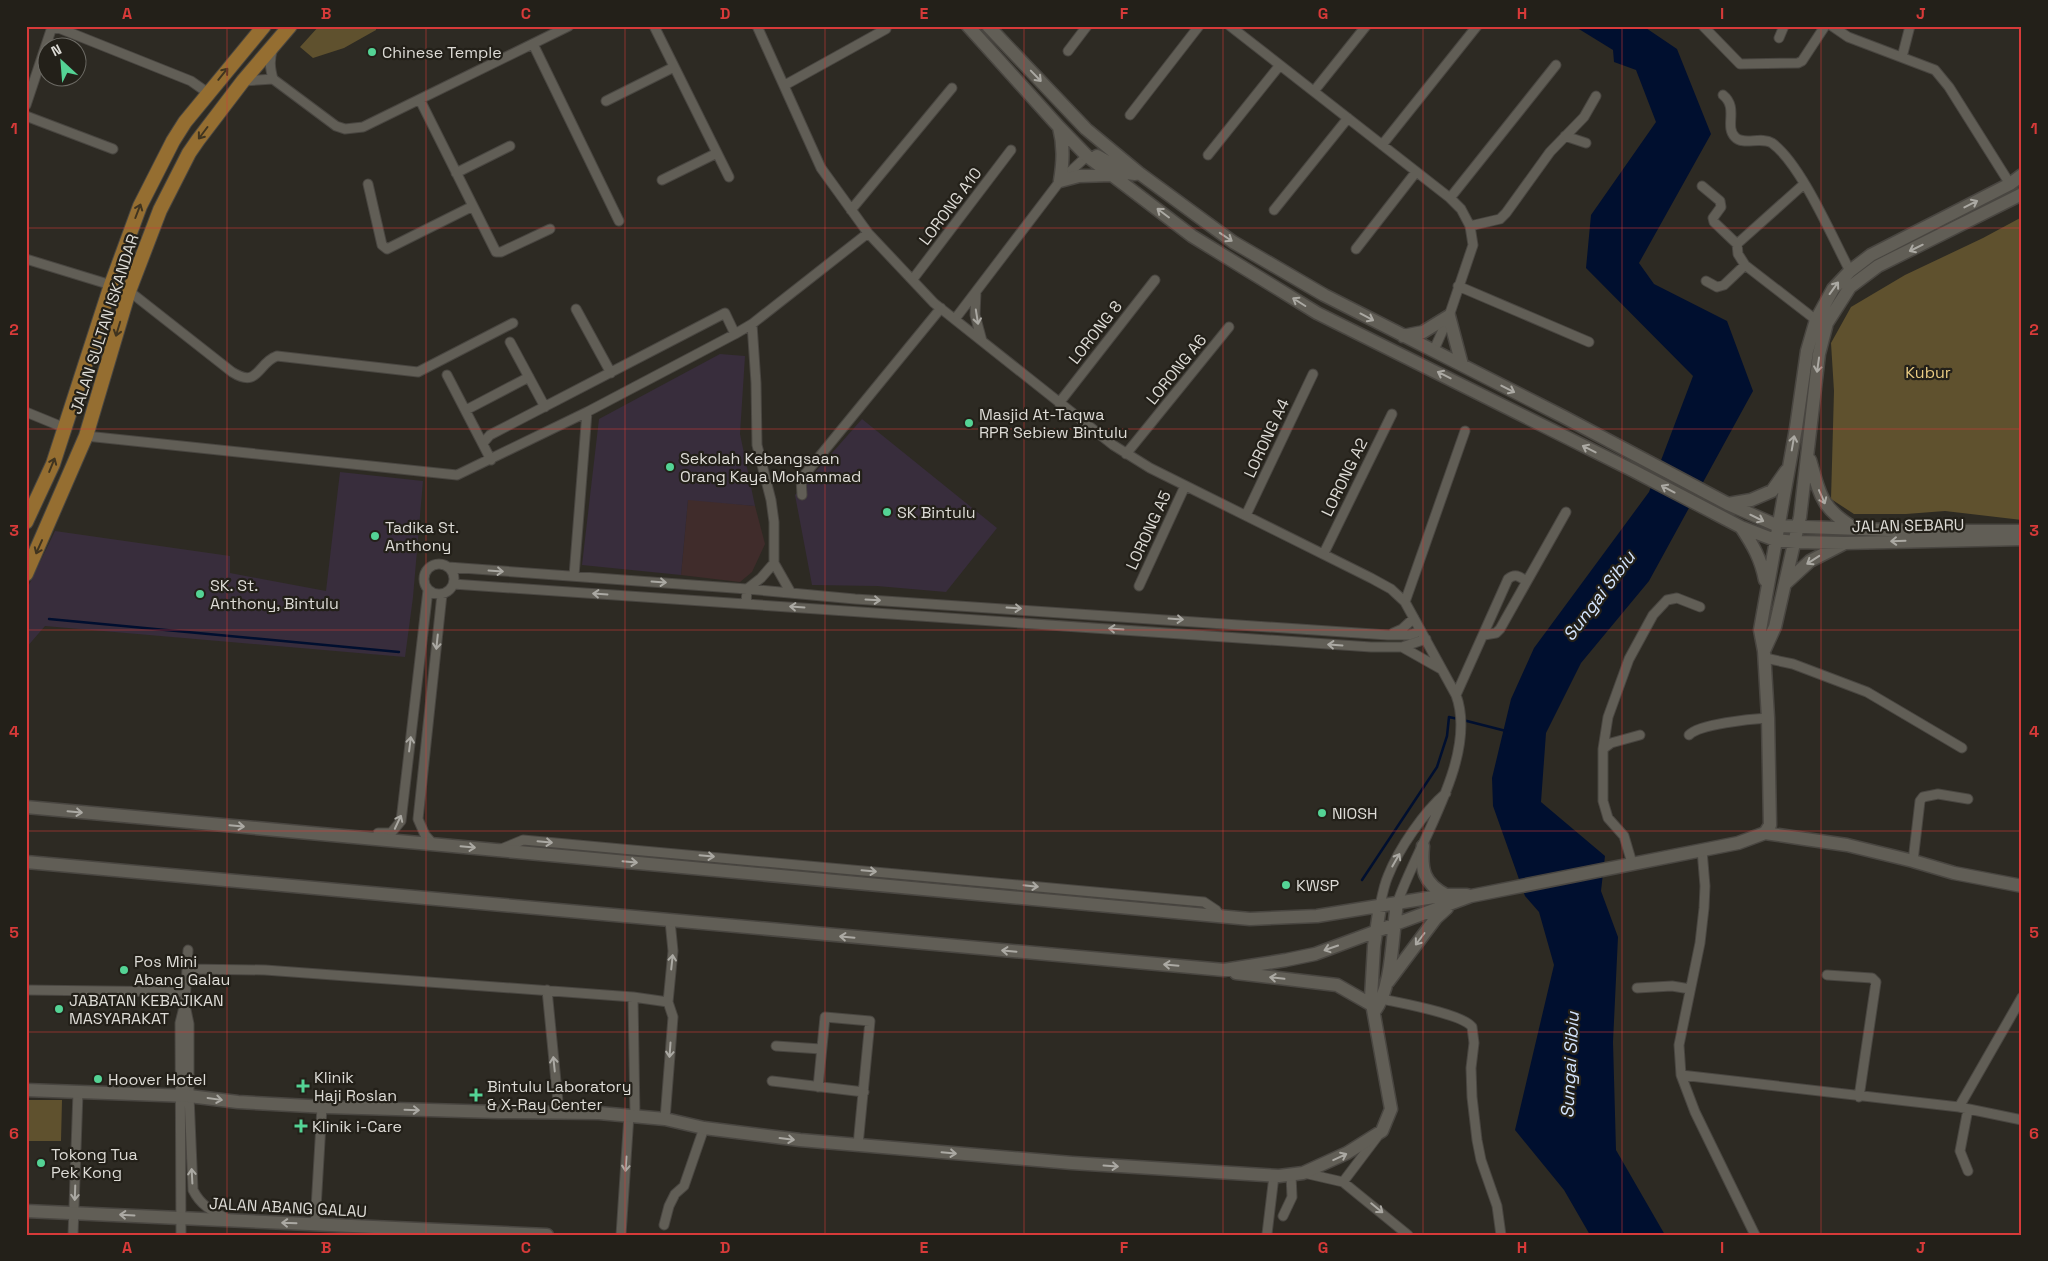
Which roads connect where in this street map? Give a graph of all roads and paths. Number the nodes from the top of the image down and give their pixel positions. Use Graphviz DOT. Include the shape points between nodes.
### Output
graph roads {
  1 [pos="264,26"];
  2 [pos="290,26"];
  3 [pos="654,26"];
  4 [pos="758,26"];
  5 [pos="968,26"];
  6 [pos="979,26"];
  7 [pos="988,26"];
  8 [pos="1000,26"];
  9 [pos="1087,26"];
  10 [pos="1199,26"];
  11 [pos="1230,26"];
  12 [pos="1366,26"];
  13 [pos="1477,26"];
  14 [pos="1703,26"];
  15 [pos="1784,26"];
  16 [pos="1825,26"];
  17 [pos="1832,26"];
  18 [pos="1910,26"];
  19 [pos="566,27"];
  20 [pos="886,29"];
  21 [pos="76,30"];
  22 [pos="1779,38"];
  23 [pos="1002,40"];
  24 [pos="274,44"];
  25 [pos="533,44"];
  26 [pos="984,46"];
  27 [pos="1068,51"];
  28 [pos="1902,57"];
  29 [pos="1280,65"];
  30 [pos="1556,65"];
  31 [pos="674,67"];
  32 [pos="243,80"];
  33 [pos="273,80"];
  34 [pos="785,85"];
  35 [pos="952,88"];
  36 [pos="1314,91"];
  37 [pos="208,93"];
  38 [pos="1724,95"];
  39 [pos="1596,96"];
  40 [pos="420,100"];
  41 [pos="606,101"];
  42 [pos="26,105"];
  43 [pos="1130,114"];
  44 [pos="26,116"];
  45 [pos="1348,118"];
  46 [pos="1059,128"];
  47 [pos="1565,136"];
  48 [pos="1586,143"];
  49 [pos="1382,145"];
  50 [pos="510,146"];
  51 [pos="114,149"];
  52 [pos="1011,150"];
  53 [pos="717,153"];
  54 [pos="1208,155"];
  55 [pos="1087,156"];
  56 [pos="1416,172"];
  57 [pos="456,173"];
  58 [pos="1139,173"];
  59 [pos="1112,175"];
  60 [pos="2022,176"];
  61 [pos="729,177"];
  62 [pos="662,180"];
  63 [pos="1060,181"];
  64 [pos="368,184"];
  65 [pos="1804,184"];
  66 [pos="2010,184"];
  67 [pos="1702,186"];
  68 [pos="2022,194"];
  69 [pos="1450,198"];
  70 [pos="473,206"];
  71 [pos="851,210"];
  72 [pos="1274,210"];
  73 [pos="619,221"];
  74 [pos="1470,226"];
  75 [pos="550,229"];
  76 [pos="868,233"];
  77 [pos="1737,244"];
  78 [pos="1356,249"];
  79 [pos="26,259"];
  80 [pos="1745,265"];
  81 [pos="1850,271"];
  82 [pos="913,279"];
  83 [pos="1155,280"];
  84 [pos="1706,282"];
  85 [pos="111,285"];
  86 [pos="1458,286"];
  87 [pos="129,291"];
  88 [pos="976,292"];
  89 [pos="940,308"];
  90 [pos="576,309"];
  91 [pos="1449,316"];
  92 [pos="955,319"];
  93 [pos="1816,320"];
  94 [pos="513,323"];
  95 [pos="752,324"];
  96 [pos="1229,327"];
  97 [pos="735,334"];
  98 [pos="1404,336"];
  99 [pos="982,341"];
  100 [pos="510,342"];
  101 [pos="1589,342"];
  102 [pos="1434,350"];
  103 [pos="1397,352"];
  104 [pos="1462,365"];
  105 [pos="611,373"];
  106 [pos="1313,374"];
  107 [pos="448,375"];
  108 [pos="529,377"];
  109 [pos="1059,403"];
  110 [pos="545,407"];
  111 [pos="466,410"];
  112 [pos="26,412"];
  113 [pos="587,412"];
  114 [pos="1392,414"];
  115 [pos="65,428"];
  116 [pos="1465,431"];
  117 [pos="86,436"];
  118 [pos="483,443"];
  119 [pos="1808,452"];
  120 [pos="1126,454"];
  121 [pos="491,460"];
  122 [pos="1788,468"];
  123 [pos="1185,486"];
  124 [pos="802,496"];
  125 [pos="1728,504"];
  126 [pos="29,512"];
  127 [pos="1566,512"];
  128 [pos="1246,515"];
  129 [pos="26,522"];
  130 [pos="1778,526"];
  131 [pos="1741,527"];
  132 [pos="1798,527"];
  133 [pos="1855,529"];
  134 [pos="2022,531"];
  135 [pos="2022,539"];
  136 [pos="1775,540"];
  137 [pos="1796,542"];
  138 [pos="1845,542"];
  139 [pos="1324,553"];
  140 [pos="774,563"];
  141 [pos="448,567"];
  142 [pos="26,574"];
  143 [pos="574,576"];
  144 [pos="1526,581"];
  145 [pos="453,584"];
  146 [pos="1785,584"];
  147 [pos="1139,586"];
  148 [pos="1766,588"];
  149 [pos="747,589"];
  150 [pos="428,590"];
  151 [pos="793,593"];
  152 [pos="442,594"];
  153 [pos="1405,602"];
  154 [pos="746,604"];
  155 [pos="1700,607"];
  156 [pos="858,611"];
  157 [pos="1492,612"];
  158 [pos="1414,618"];
  159 [pos="1506,618"];
  160 [pos="1388,635"];
  161 [pos="1424,635"];
  162 [pos="1484,635"];
  163 [pos="1402,648"];
  164 [pos="1764,655"];
  165 [pos="1442,669"];
  166 [pos="1456,695"];
  167 [pos="1768,718"];
  168 [pos="1640,735"];
  169 [pos="1689,735"];
  170 [pos="1962,748"];
  171 [pos="1603,749"];
  172 [pos="1446,793"];
  173 [pos="1968,799"];
  174 [pos="26,808"];
  175 [pos="321,833"];
  176 [pos="1765,833"];
  177 [pos="433,844"];
  178 [pos="1423,846"];
  179 [pos="1702,850"];
  180 [pos="1914,861"];
  181 [pos="26,862"];
  182 [pos="1632,863"];
  183 [pos="2022,886"];
  184 [pos="1449,899"];
  185 [pos="1397,904"];
  186 [pos="1380,906"];
  187 [pos="670,921"];
  188 [pos="1394,923"];
  189 [pos="1376,930"];
  190 [pos="188,950"];
  191 [pos="187,969"];
  192 [pos="1224,970"];
  193 [pos="1827,975"];
  194 [pos="1387,984"];
  195 [pos="1637,988"];
  196 [pos="1690,989"];
  197 [pos="26,990"];
  198 [pos="547,990"];
  199 [pos="185,992"];
  200 [pos="633,997"];
  201 [pos="2022,997"];
  202 [pos="668,1002"];
  203 [pos="1376,1005"];
  204 [pos="776,1046"];
  205 [pos="821,1049"];
  206 [pos="1681,1075"];
  207 [pos="772,1081"];
  208 [pos="818,1087"];
  209 [pos="26,1090"];
  210 [pos="78,1092"];
  211 [pos="864,1092"];
  212 [pos="185,1096"];
  213 [pos="1859,1097"];
  214 [pos="322,1107"];
  215 [pos="1963,1108"];
  216 [pos="559,1112"];
  217 [pos="632,1115"];
  218 [pos="665,1119"];
  219 [pos="2022,1120"];
  220 [pos="704,1128"];
  221 [pos="1382,1131"];
  222 [pos="858,1145"];
  223 [pos="1968,1171"];
  224 [pos="1297,1174"];
  225 [pos="1274,1176"];
  226 [pos="1343,1182"];
  227 [pos="26,1211"];
  228 [pos="74,1212"];
  229 [pos="1284,1216"];
  230 [pos="181,1218"];
  231 [pos="232,1221"];
  232 [pos="315,1224"];
  233 [pos="664,1225"];
  234 [pos="343,1231"];
  235 [pos="457,1233"];
  236 [pos="1267,1234"];
  237 [pos="73,1235"];
  238 [pos="181,1235"];
  239 [pos="547,1235"];
  240 [pos="621,1235"];
  241 [pos="1408,1235"];
  242 [pos="1501,1235"];
  243 [pos="1755,1235"];
  37 -- 1 [label="main road, JALAN SULTAN ISKANDAR, one-way"];
  2 -- 24 [label="main road, JALAN SULTAN ISKANDAR"];
  3 -- 31 [label="street"];
  4 -- 34 [label="street"];
  5 -- 26 [label="street, JALAN SEBARU"];
  6 -- 26 [label="street"];
  7 -- 23 [label="street, JALAN SEBARU"];
  8 -- 23 [label="street"];
  9 -- 27 [label="street"];
  10 -- 43 [label="street"];
  11 -- 29 [label="street"];
  12 -- 36 [label="street"];
  13 -- 49 [label="street"];
  14 -- 16 [label="street" via="1740,64 1798,63"];
  15 -- 22 [label="street"];
  17 -- 28 [label="street" via="1848,37"];
  18 -- 28 [label="street"];
  19 -- 25 [label="street"];
  20 -- 34 [label="street"];
  21 -- 37 [label="street" via="191,81"];
  21 -- 42 [label="street" via="56,27 51,30"];
  23 -- 58 [label="street, JALAN SEBARU, one-way" via="1086,129"];
  24 -- 32 [label="main road, JALAN SULTAN ISKANDAR"];
  24 -- 33 [label="street" via="270,57"];
  25 -- 40 [label="street"];
  25 -- 73 [label="street"];
  26 -- 46 [label="street, JALAN SEBARU"];
  28 -- 66 [label="street" via="1935,70 1943,78"];
  29 -- 36 [label="street"];
  29 -- 54 [label="street"];
  30 -- 69 [label="street"];
  31 -- 41 [label="street"];
  31 -- 53 [label="street"];
  32 -- 33 [label="street"];
  32 -- 87 [label="main road, JALAN SULTAN ISKANDAR, one-way" via="189,153 160,210"];
  33 -- 40 [label="street" via="336,126 345,129 364,126"];
  34 -- 71 [label="street" via="821,168"];
  35 -- 71 [label="street"];
  36 -- 45 [label="street"];
  85 -- 37 [label="main road, JALAN SULTAN ISKANDAR, one-way" via="140,206 172,141"];
  38 -- 65 [label="street" via="1731,105 1734,136 1739,140 1771,142"];
  39 -- 47 [label="street" via="1584,117"];
  40 -- 57 [label="street"];
  44 -- 51 [label="street"];
  45 -- 49 [label="street"];
  45 -- 72 [label="street"];
  46 -- 55 [label="street, JALAN SEBARU"];
  46 -- 63 [label="street" via="1063,158"];
  47 -- 48 [label="street"];
  47 -- 74 [label="street" via="1500,218"];
  49 -- 56 [label="street"];
  50 -- 57 [label="street"];
  52 -- 82 [label="street, LORONG A10"];
  53 -- 61 [label="street"];
  53 -- 62 [label="street"];
  55 -- 58 [label="street" via="1101,157 1127,173"];
  55 -- 59 [label="street, JALAN SEBARU"];
  55 -- 63 [label="street"];
  56 -- 69 [label="street"];
  56 -- 78 [label="street"];
  57 -- 70 [label="street"];
  58 -- 98 [label="street, JALAN SEBARU, one-way" via="1233,242"];
  59 -- 63 [label="street" via="1079,176"];
  103 -- 59 [label="street, JALAN SEBARU, one-way" via="1317,313 1224,256 1192,236"];
  60 -- 66 [label="street"];
  63 -- 88 [label="street"];
  64 -- 70 [label="street" via="382,245 387,249"];
  65 -- 77 [label="street"];
  65 -- 81 [label="street"];
  81 -- 66 [label="street, one-way" via="1871,255"];
  67 -- 77 [label="street" via="1720,201 1721,207 1713,218 1714,222"];
  68 -- 119 [label="street, one-way" via="1878,266 1850,287 1827,323 1822,339"];
  69 -- 74 [label="street" via="1461,209"];
  70 -- 75 [label="street" via="497,253"];
  71 -- 76 [label="street"];
  74 -- 86 [label="street" via="1473,245"];
  76 -- 82 [label="street"];
  76 -- 95 [label="street"];
  77 -- 80 [label="street" via="1738,254"];
  79 -- 85 [label="street"];
  80 -- 84 [label="street" via="1724,285 1717,287"];
  80 -- 93 [label="street"];
  93 -- 81 [label="street, one-way" via="1833,289"];
  82 -- 89 [label="street"];
  83 -- 109 [label="street, LORONG 8"];
  85 -- 115 [label="main road, JALAN SULTAN ISKANDAR"];
  86 -- 91 [label="street"];
  86 -- 101 [label="street"];
  87 -- 94 [label="street" via="241,378 255,376 277,356 418,372"];
  87 -- 117 [label="main road, JALAN SULTAN ISKANDAR, one-way"];
  88 -- 92 [label="street"];
  88 -- 99 [label="street, one-way" via="975,315"];
  89 -- 92 [label="street"];
  89 -- 124 [label="street" via="801,479"];
  90 -- 105 [label="street"];
  91 -- 98 [label="street" via="1422,332"];
  91 -- 102 [label="street"];
  91 -- 104 [label="street"];
  92 -- 99 [label="street"];
  122 -- 93 [label="street, one-way" via="1807,351"];
  95 -- 97 [label="street"];
  95 -- 140 [label="street" via="758,445 772,508"];
  96 -- 120 [label="street, LORONG A6"];
  97 -- 105 [label="street" via="725,313"];
  97 -- 113 [label="street"];
  98 -- 102 [label="street, JALAN SEBARU"];
  99 -- 109 [label="street"];
  100 -- 108 [label="street"];
  102 -- 103 [label="street" via="1421,356"];
  102 -- 104 [label="street, JALAN SEBARU"];
  131 -- 103 [label="street, JALAN SEBARU, one-way"];
  104 -- 125 [label="street, JALAN SEBARU, one-way"];
  105 -- 110 [label="street"];
  106 -- 128 [label="street, LORONG A4"];
  107 -- 111 [label="street"];
  108 -- 110 [label="street"];
  108 -- 111 [label="street"];
  109 -- 120 [label="street"];
  110 -- 118 [label="street" via="490,435"];
  111 -- 118 [label="street"];
  112 -- 115 [label="street"];
  113 -- 121 [label="street"];
  113 -- 143 [label="street"];
  114 -- 139 [label="street, LORONG A2"];
  126 -- 115 [label="main road, JALAN SULTAN ISKANDAR, one-way" via="53,464"];
  116 -- 153 [label="street"];
  117 -- 121 [label="street" via="452,475"];
  117 -- 142 [label="main road, JALAN SULTAN ISKANDAR, one-way"];
  118 -- 121 [label="street"];
  119 -- 132 [label="street"];
  119 -- 133 [label="street, one-way" via="1826,507"];
  120 -- 123 [label="street"];
  122 -- 125 [label="street" via="1772,491 1751,500"];
  122 -- 130 [label="street"];
  123 -- 128 [label="street"];
  123 -- 147 [label="street, LORONG A5"];
  125 -- 130 [label="street, JALAN SEBARU, one-way"];
  126 -- 129 [label="main road, JALAN SULTAN ISKANDAR"];
  127 -- 144 [label="street"];
  128 -- 139 [label="street"];
  130 -- 132 [label="street, JALAN SEBARU"];
  130 -- 136 [label="street"];
  131 -- 136 [label="street, JALAN SEBARU"];
  131 -- 148 [label="street" via="1761,561"];
  132 -- 133 [label="street, JALAN SEBARU"];
  132 -- 137 [label="street"];
  133 -- 134 [label="street, JALAN SEBARU"];
  135 -- 138 [label="street, JALAN SEBARU, one-way"];
  136 -- 137 [label="street, JALAN SEBARU"];
  136 -- 148 [label="street"];
  137 -- 138 [label="street, JALAN SEBARU"];
  137 -- 146 [label="street"];
  138 -- 146 [label="street, one-way" via="1810,561"];
  139 -- 153 [label="street" via="1391,589"];
  140 -- 149 [label="street"];
  140 -- 151 [label="street"];
  141 -- 143 [label="street, one-way"];
  141 -- 145 [label="street" via="453,575"];
  141 -- 150 [label="street" via="434,565 427,571 424,580"];
  143 -- 149 [label="street, one-way"];
  144 -- 157 [label="street" via="1512,575"];
  144 -- 159 [label="street"];
  145 -- 152 [label="street"];
  154 -- 145 [label="street, one-way"];
  146 -- 164 [label="street" via="1775,628"];
  148 -- 164 [label="street" via="1760,630"];
  149 -- 151 [label="street"];
  149 -- 154 [label="street"];
  150 -- 152 [label="street"];
  175 -- 150 [label="street, one-way" via="332,830 388,834 400,820"];
  151 -- 156 [label="street" via="855,604"];
  151 -- 160 [label="street, one-way"];
  152 -- 177 [label="street, one-way" via="418,819"];
  153 -- 158 [label="street"];
  156 -- 154 [label="street, one-way"];
  155 -- 171 [label="street" via="1677,598 1667,600 1653,615 1628,659 1608,717"];
  163 -- 156 [label="street, one-way"];
  157 -- 159 [label="street"];
  157 -- 162 [label="street"];
  158 -- 160 [label="street" via="1402,630"];
  158 -- 161 [label="street"];
  159 -- 162 [label="street" via="1496,633"];
  160 -- 161 [label="street"];
  161 -- 163 [label="street"];
  161 -- 165 [label="street"];
  162 -- 166 [label="street"];
  163 -- 165 [label="street"];
  164 -- 167 [label="street"];
  164 -- 170 [label="street" via="1867,692"];
  165 -- 166 [label="street"];
  166 -- 172 [label="street" via="1461,724"];
  167 -- 169 [label="street" via="1742,720"];
  167 -- 176 [label="street" via="1770,825"];
  168 -- 171 [label="street"];
  171 -- 182 [label="street" via="1605,811 1624,836"];
  172 -- 178 [label="street"];
  186 -- 172 [label="street, one-way" via="1388,876 1404,847 1432,806"];
  173 -- 180 [label="street" via="1938,794 1923,797"];
  174 -- 175 [label="street, one-way"];
  175 -- 177 [label="street"];
  176 -- 179 [label="street" via="1738,843"];
  176 -- 180 [label="street"];
  177 -- 186 [label="street, one-way" via="1250,920 1317,916"];
  178 -- 184 [label="street" via="1421,864 1425,877"];
  178 -- 185 [label="street"];
  179 -- 182 [label="street"];
  179 -- 196 [label="street" via="1704,908"];
  180 -- 183 [label="street" via="1954,873"];
  181 -- 187 [label="street"];
  182 -- 184 [label="street"];
  184 -- 185 [label="street"];
  184 -- 188 [label="street"];
  184 -- 194 [label="street, one-way"];
  185 -- 186 [label="street"];
  185 -- 188 [label="street"];
  186 -- 189 [label="street"];
  192 -- 187 [label="street, one-way"];
  202 -- 187 [label="street, one-way" via="673,951"];
  188 -- 189 [label="street"];
  188 -- 194 [label="street"];
  189 -- 192 [label="street, one-way" via="1315,954"];
  189 -- 203 [label="street" via="1373,963"];
  190 -- 191 [label="street"];
  191 -- 198 [label="street" via="242,968"];
  191 -- 199 [label="street"];
  203 -- 192 [label="street, one-way" via="1338,985"];
  193 -- 213 [label="street" via="1872,978 1876,982"];
  194 -- 203 [label="street"];
  195 -- 196 [label="street" via="1672,986"];
  196 -- 206 [label="street" via="1679,1045"];
  197 -- 199 [label="street"];
  198 -- 200 [label="street"];
  216 -- 198 [label="street, one-way"];
  199 -- 212 [label="street" via="180,1023"];
  200 -- 202 [label="street"];
  200 -- 217 [label="street"];
  201 -- 215 [label="street"];
  202 -- 218 [label="street, one-way" via="673,1017"];
  203 -- 221 [label="street" via="1392,1109"];
  203 -- 242 [label="street" via="1431,1010 1465,1021 1472,1027 1472,1097 1477,1140 1497,1206"];
  204 -- 205 [label="street"];
  205 -- 208 [label="street"];
  205 -- 211 [label="street" via="825,1018 870,1021"];
  206 -- 213 [label="street"];
  206 -- 243 [label="street" via="1695,1112"];
  207 -- 208 [label="street"];
  208 -- 211 [label="street"];
  209 -- 210 [label="street"];
  210 -- 212 [label="street"];
  210 -- 228 [label="street, one-way"];
  211 -- 222 [label="street"];
  212 -- 214 [label="street, one-way"];
  212 -- 230 [label="street"];
  231 -- 212 [label="street, one-way" via="206,1208 193,1190"];
  213 -- 215 [label="street"];
  214 -- 216 [label="street, one-way"];
  214 -- 232 [label="street"];
  215 -- 219 [label="street"];
  215 -- 223 [label="street" via="1960,1151"];
  216 -- 217 [label="street"];
  217 -- 218 [label="street"];
  217 -- 240 [label="street, one-way"];
  218 -- 220 [label="street"];
  220 -- 222 [label="street, one-way"];
  220 -- 233 [label="street" via="684,1186 675,1194"];
  224 -- 221 [label="street, one-way" via="1347,1153"];
  221 -- 226 [label="street"];
  222 -- 225 [label="street, one-way"];
  224 -- 225 [label="street"];
  224 -- 226 [label="street"];
  224 -- 229 [label="street"];
  225 -- 236 [label="street"];
  226 -- 241 [label="street, one-way"];
  227 -- 228 [label="street, JALAN ABANG GALAU"];
  230 -- 228 [label="street, JALAN ABANG GALAU, one-way"];
  228 -- 237 [label="street"];
  230 -- 231 [label="street, JALAN ABANG GALAU"];
  230 -- 238 [label="street"];
  232 -- 231 [label="street, JALAN ABANG GALAU, one-way"];
  232 -- 234 [label="street, JALAN ABANG GALAU"];
  234 -- 235 [label="street, JALAN ABANG GALAU"];
  235 -- 239 [label="street, JALAN ABANG GALAU"];
}
